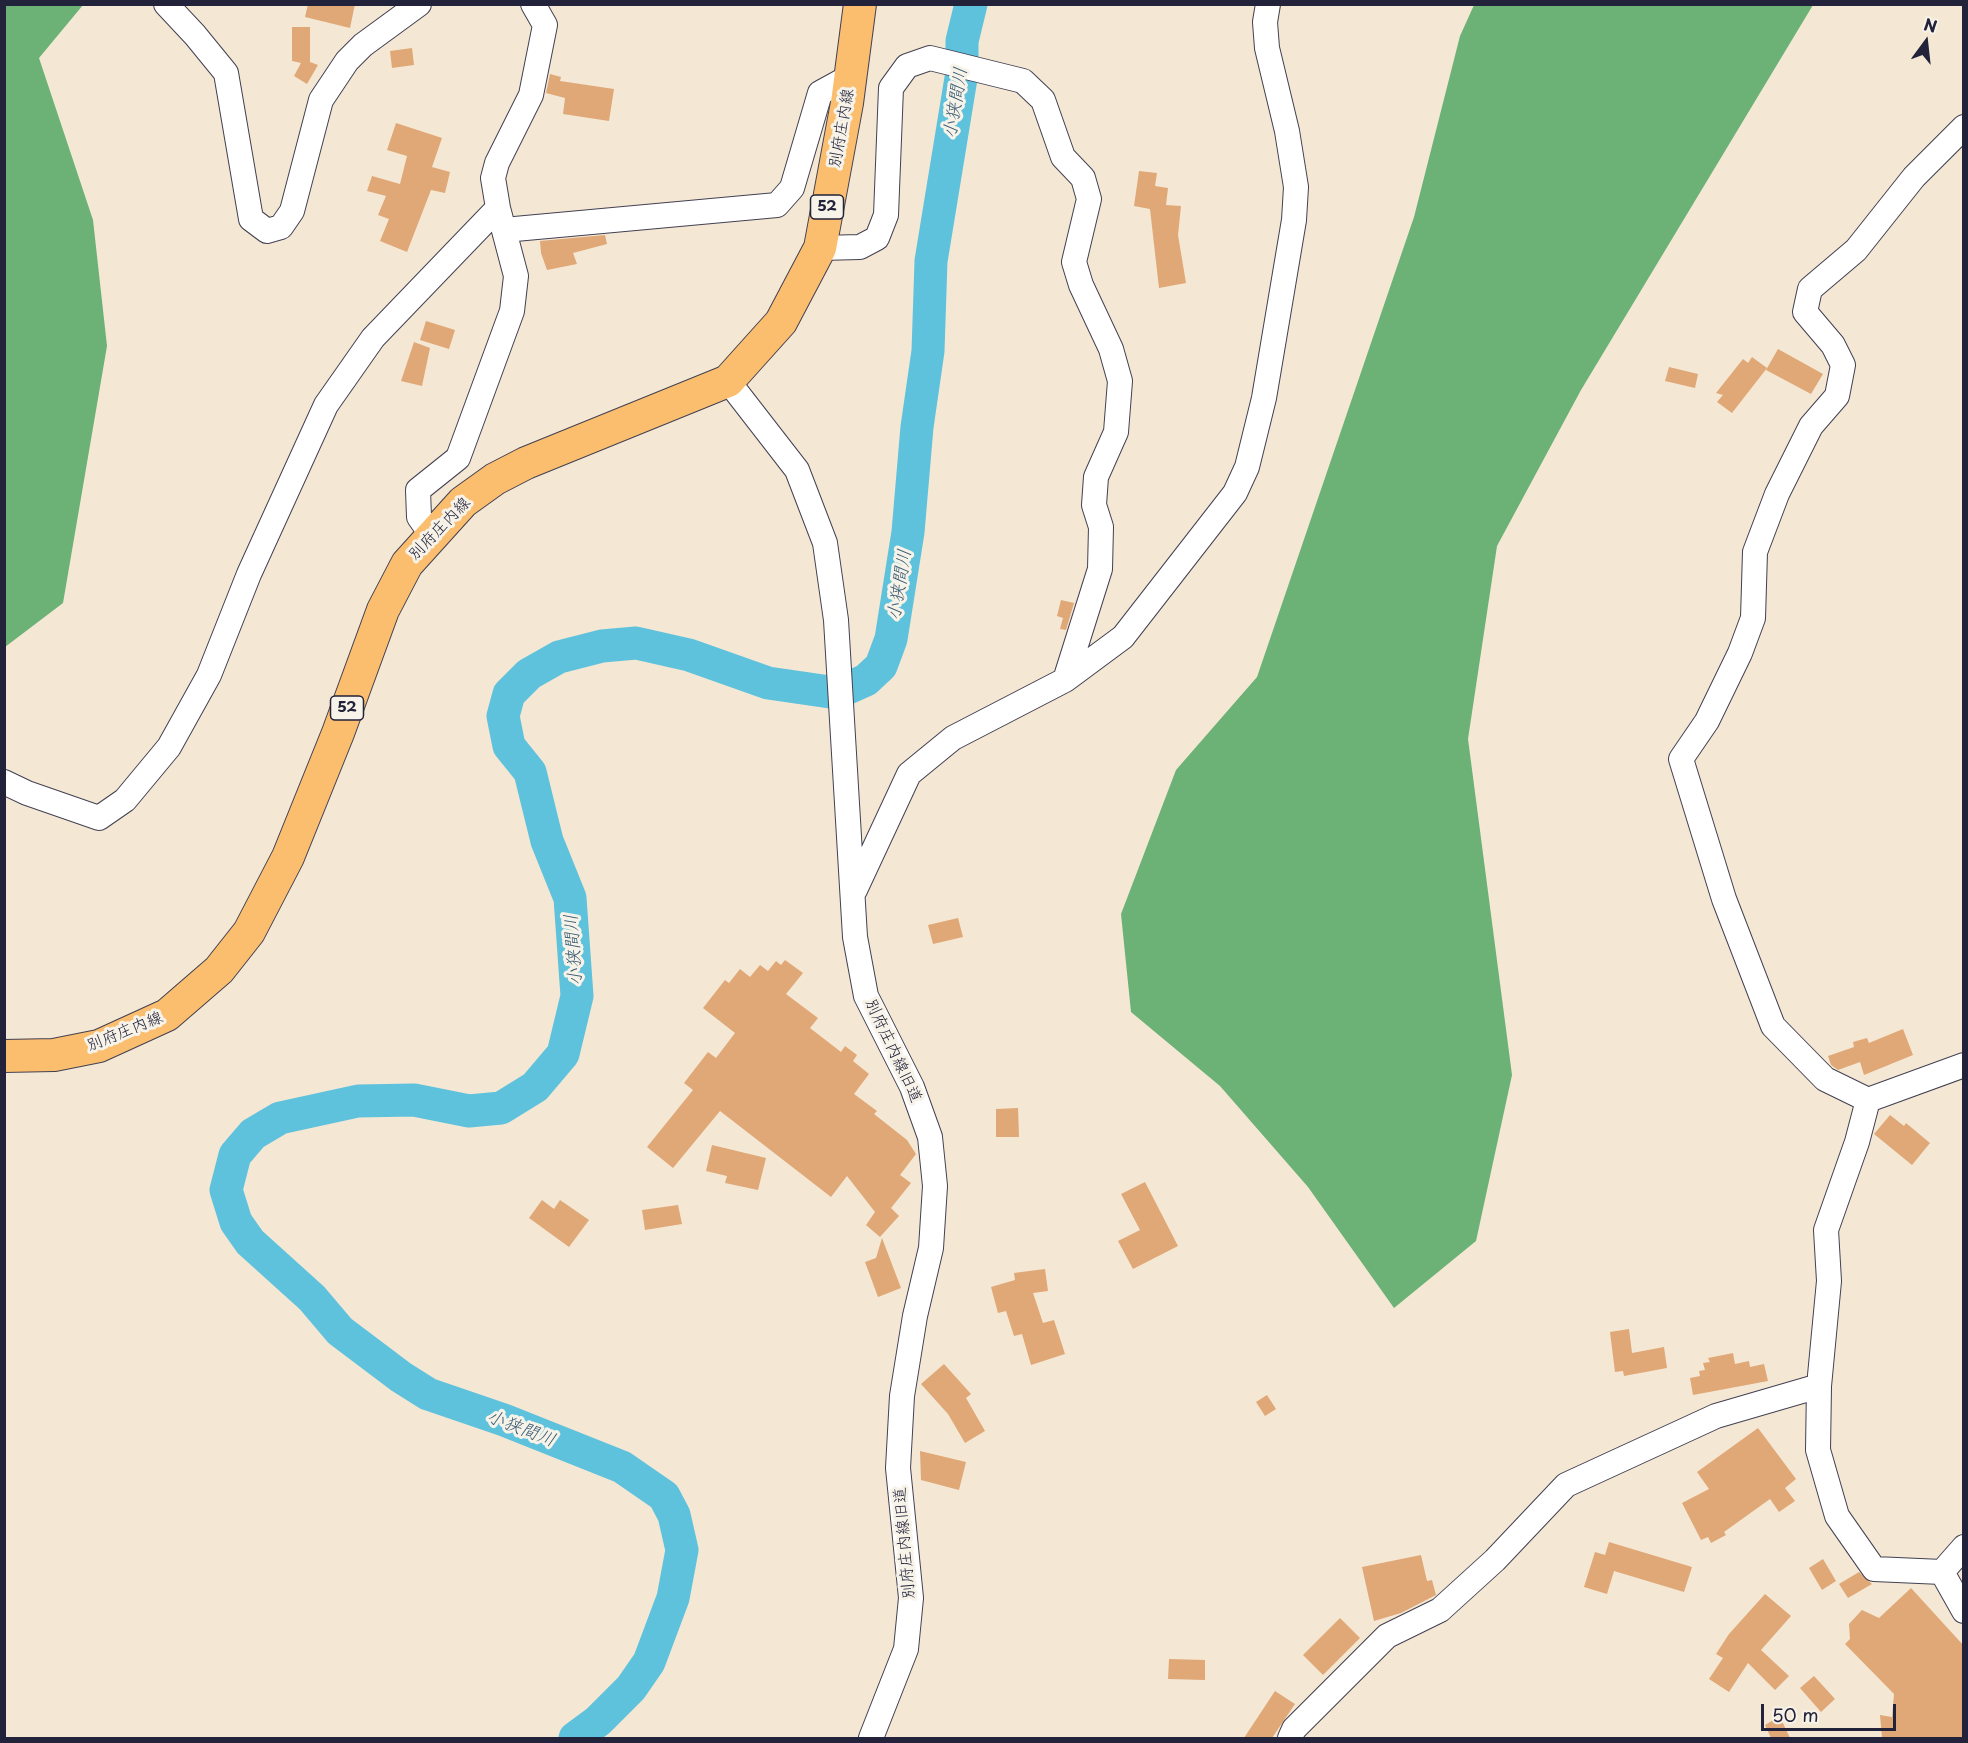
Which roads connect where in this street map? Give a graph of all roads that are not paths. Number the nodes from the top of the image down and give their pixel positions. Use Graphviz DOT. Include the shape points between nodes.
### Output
graph roads {
  1 [pos="166,4"];
  2 [pos="533,4"];
  3 [pos="860,4"];
  4 [pos="1268,4"];
  5 [pos="406,9"];
  6 [pos="851,76"];
  7 [pos="1964,127"];
  8 [pos="501,219"];
  9 [pos="820,248"];
  10 [pos="728,381"];
  11 [pos="431,534"];
  12 [pos="1065,680"];
  13 [pos="4,782"];
  14 [pos="854,894"];
  15 [pos="4,1056"];
  16 [pos="1964,1065"];
  17 [pos="1868,1100"];
  18 [pos="1819,1386"];
  19 [pos="1964,1547"];
  20 [pos="1942,1572"];
  21 [pos="1964,1611"];
  22 [pos="871,1738"];
  23 [pos="1290,1738"];
  1 -- 5 [label="street" via="226,73 251,219 267,231 281,227 292,211 321,100 347,61"];
  2 -- 8 [label="street" via="545,25 531,95 493,177"];
  3 -- 6 [label="main road, 別府庄内線 / 52"];
  4 -- 12 [label="street" via="1267,48 1296,188 1264,398 1247,467 1235,493 1123,637"];
  6 -- 8 [label="street" via="820,93 792,188 777,205"];
  6 -- 9 [label="main road, 別府庄内線 / 52"];
  7 -- 17 [label="street" via="1914,177 1856,250 1810,289 1805,312 1833,345 1843,364 1837,396 1811,426 1777,494 1755,552 1753,618 1707,721 1681,759 1724,899 1773,1026 1825,1079"];
  8 -- 11 [label="street" via="516,276 512,311 458,458 418,490 419,517"];
  8 -- 13 [label="street" via="373,338 326,405 249,574 209,675 169,747 125,800 99,818"];
  9 -- 10 [label="main road, 別府庄内線 / 52" via="780,322"];
  9 -- 12 [label="street" via="860,247 877,238 886,215 891,88 907,66 930,58 1023,81 1043,100 1063,157 1083,177 1089,199 1074,262 1111,349 1120,381 1116,432 1096,477 1094,505 1101,527 1100,568"];
  10 -- 11 [label="main road, 別府庄内線 / 52" via="526,463 463,502"];
  10 -- 14 [label="street, 別府庄内線旧道" via="797,470 825,543 836,620"];
  11 -- 15 [label="main road, 別府庄内線 / 52" via="407,564 383,610 288,857 249,932 219,970 167,1015 99,1046 54,1055"];
  12 -- 14 [label="street" via="953,738 909,774"];
  14 -- 22 [label="street, 別府庄内線旧道" via="855,937 866,996 912,1087 930,1137 935,1186 931,1248 902,1396 898,1468 911,1598 906,1649"];
  16 -- 17 [label="street"];
  17 -- 18 [label="street" via="1826,1230 1829,1281"];
  18 -- 20 [label="street" via="1818,1450 1837,1516 1850,1536 1874,1569"];
  18 -- 23 [label="street" via="1716,1416 1566,1485 1495,1560 1440,1610 1387,1636 1294,1729"];
  19 -- 20 [label="street"];
  20 -- 21 [label="street"];
}
